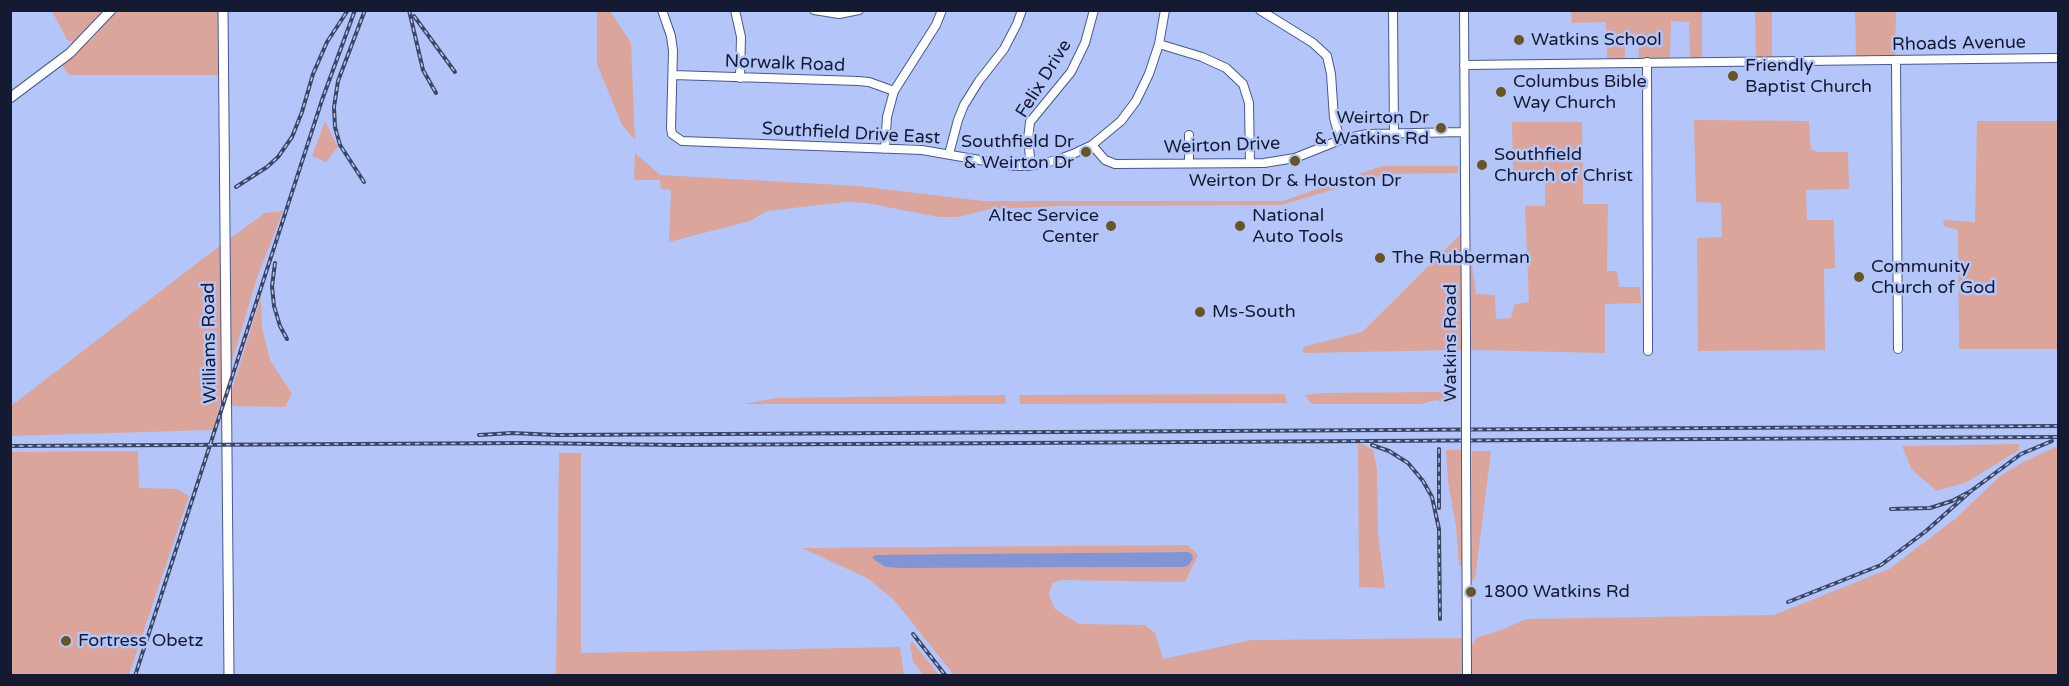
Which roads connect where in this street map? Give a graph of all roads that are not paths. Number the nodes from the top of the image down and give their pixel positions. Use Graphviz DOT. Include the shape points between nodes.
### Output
graph roads {
  1 [pos="111,10"];
  2 [pos="223,10"];
  3 [pos="662,10"];
  4 [pos="735,10"];
  5 [pos="814,10"];
  6 [pos="859,10"];
  7 [pos="942,10"];
  8 [pos="1022,10"];
  9 [pos="1094,10"];
  10 [pos="1165,10"];
  11 [pos="1260,10"];
  12 [pos="1393,10"];
  13 [pos="1464,10"];
  14 [pos="1159,44"];
  15 [pos="2058,58"];
  16 [pos="1896,60"];
  17 [pos="1647,62"];
  18 [pos="1464,65"];
  19 [pos="673,75"];
  20 [pos="740,78"];
  21 [pos="894,91"];
  22 [pos="10,98"];
  23 [pos="1394,132"];
  24 [pos="1464,132"];
  25 [pos="1189,135"];
  26 [pos="1340,140"];
  27 [pos="1092,145"];
  28 [pos="885,148"];
  29 [pos="949,154"];
  30 [pos="1190,163"];
  31 [pos="1250,163"];
  32 [pos="1031,166"];
  33 [pos="1898,349"];
  34 [pos="1648,351"];
  35 [pos="229,675"];
  36 [pos="1467,675"];
  1 -- 22 [label="main road" via="70,53"];
  2 -- 35 [label="main road, Williams Road"];
  3 -- 19 [label="street" via="672,36"];
  4 -- 20 [label="street" via="741,37"];
  5 -- 6 [label="street" via="839,14"];
  7 -- 21 [label="street"];
  8 -- 29 [label="street" via="1004,49 964,105"];
  9 -- 32 [label="street, Felix Drive" via="1085,43 1071,72 1030,122"];
  10 -- 14 [label="street, Southfield Drive East"];
  11 -- 26 [label="street" via="1327,56"];
  12 -- 23 [label="street"];
  13 -- 18 [label="street, Watkins Road"];
  14 -- 27 [label="street, Southfield Drive East" via="1136,101"];
  14 -- 31 [label="street" via="1226,68 1243,84 1249,104"];
  15 -- 16 [label="street, Rhoads Avenue"];
  16 -- 17 [label="street, Rhoads Avenue"];
  16 -- 33 [label="street"];
  17 -- 18 [label="street, Rhoads Avenue"];
  17 -- 34 [label="street"];
  18 -- 24 [label="street, Watkins Road"];
  19 -- 20 [label="street, Norwalk Road"];
  19 -- 28 [label="street, Southfield Drive East" via="671,128 676,138 686,142"];
  20 -- 21 [label="street, Norwalk Road" via="858,81"];
  21 -- 28 [label="street"];
  23 -- 24 [label="street, Weirton Drive"];
  23 -- 26 [label="street, Weirton Drive"];
  24 -- 36 [label="street, Watkins Road, bridge"];
  25 -- 30 [label="street"];
  26 -- 31 [label="street, Weirton Drive" via="1288,160"];
  27 -- 30 [label="street, Weirton Drive" via="1105,160 1115,164"];
  27 -- 32 [label="street, Southfield Drive East"];
  28 -- 29 [label="street, Southfield Drive East"];
  29 -- 32 [label="street, Southfield Drive East" via="1001,165"];
  30 -- 31 [label="street, Weirton Drive"];
}
